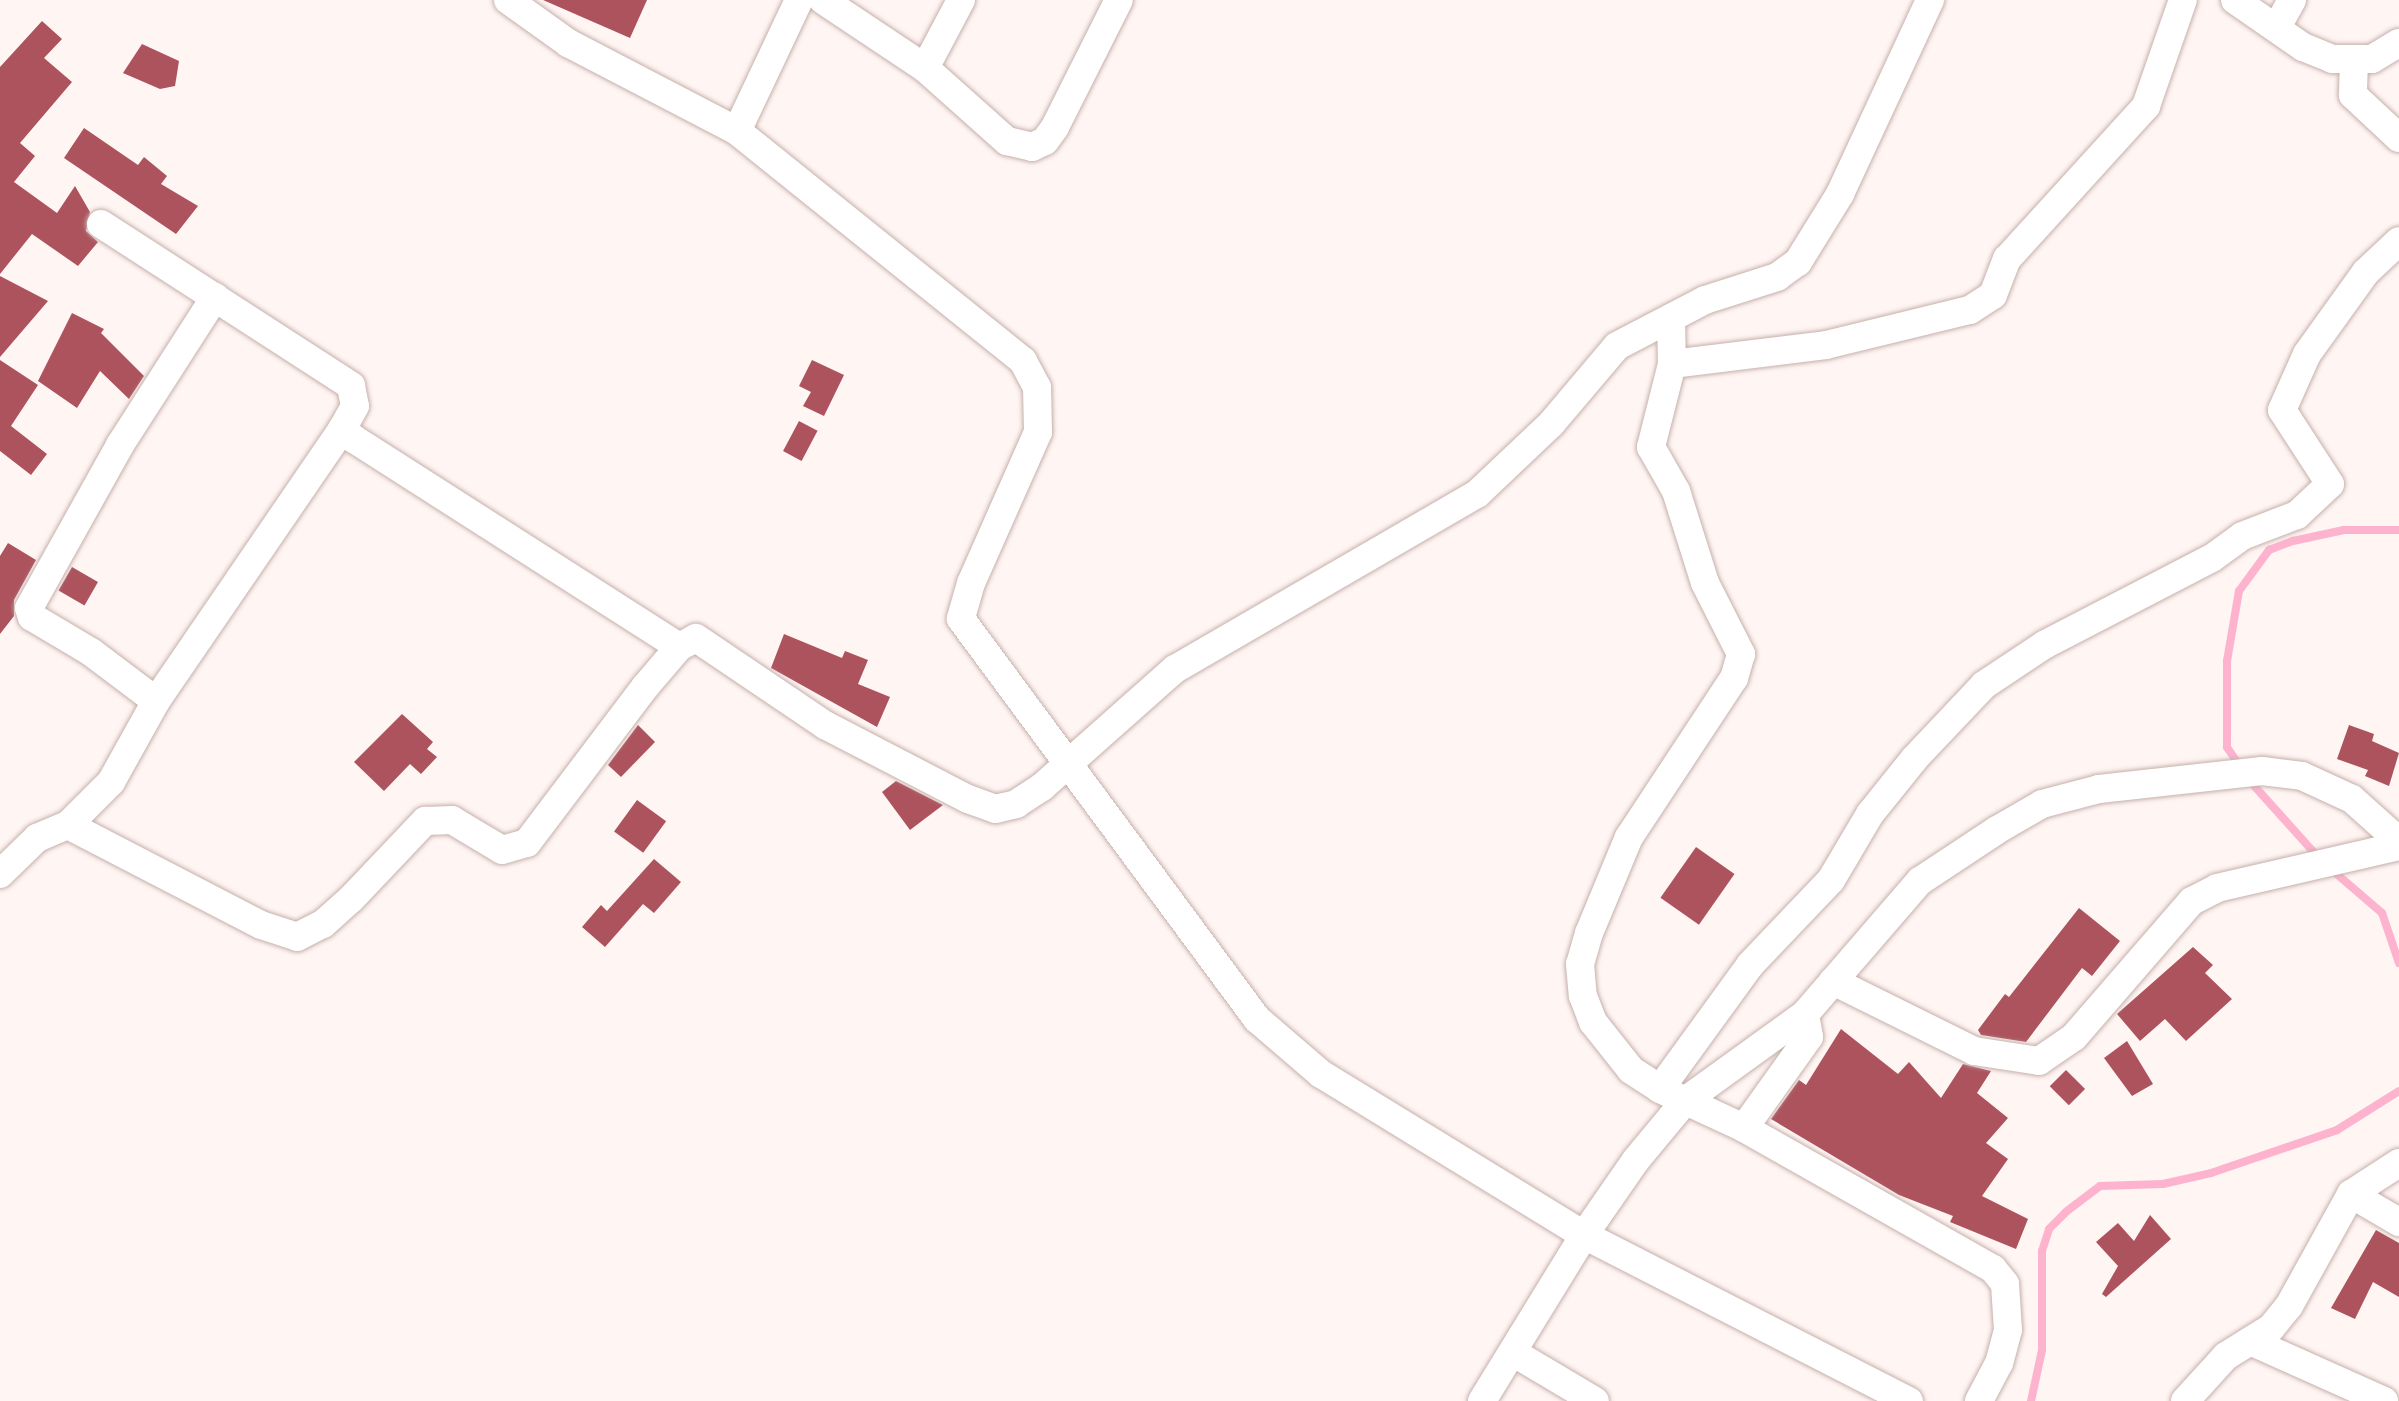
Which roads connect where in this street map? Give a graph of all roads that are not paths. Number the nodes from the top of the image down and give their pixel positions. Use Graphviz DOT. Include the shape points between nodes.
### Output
graph roads {
  1 [pos="508,0"];
  2 [pos="799,0"];
  3 [pos="823,0"];
  4 [pos="961,0"];
  5 [pos="1119,0"];
  6 [pos="1930,0"];
  7 [pos="2183,0"];
  8 [pos="2235,0"];
  9 [pos="2292,0"];
  10 [pos="2277,27"];
  11 [pos="2399,43"];
  12 [pos="2354,62"];
  13 [pos="925,68"];
  14 [pos="737,131"];
  15 [pos="2399,138"];
  16 [pos="101,224"];
  17 [pos="2399,241"];
  18 [pos="215,297"];
  19 [pos="1671,318"];
  20 [pos="1672,364"];
  21 [pos="342,429"];
  22 [pos="679,647"];
  23 [pos="156,701"];
  24 [pos="1070,761"];
  25 [pos="68,825"];
  26 [pos="2399,843"];
  27 [pos="1,871"];
  28 [pos="1833,981"];
  29 [pos="1805,1014"];
  30 [pos="1672,1095"];
  31 [pos="1744,1128"];
  32 [pos="2399,1163"];
  33 [pos="2351,1194"];
  34 [pos="2399,1222"];
  35 [pos="1584,1235"];
  36 [pos="2250,1341"];
  37 [pos="1514,1353"];
  38 [pos="1874,1394"];
  39 [pos="1585,1399"];
  40 [pos="1482,1401"];
  41 [pos="1909,1401"];
  42 [pos="1979,1401"];
  43 [pos="2185,1401"];
  44 [pos="2384,1401"];
  1 -- 14 [label="street" via="568,43"];
  2 -- 14 [label="street"];
  3 -- 13 [label="street"];
  4 -- 13 [label="street"];
  5 -- 13 [label="street" via="1055,127 1045,141 1032,147 1007,141"];
  6 -- 19 [label="street" via="1840,194 1798,262 1777,277 1705,300"];
  7 -- 20 [label="street" via="2146,106 2007,259 1993,295 1970,310 1826,345"];
  8 -- 10 [label="street"];
  9 -- 10 [label="street"];
  10 -- 12 [label="street" via="2303,47"];
  11 -- 12 [label="street"];
  12 -- 15 [label="street" via="2353,95"];
  14 -- 24 [label="street" via="1004,343 1023,361 1037,387 1038,432 971,583 961,619 973,642"];
  16 -- 18 [label="street"];
  17 -- 30 [label="street" via="2366,272 2307,354 2282,410 2330,484 2297,515 2242,536 2111,614 2044,645 1984,685 1870,814 1831,880 1750,965"];
  18 -- 21 [label="street" via="351,386 355,406"];
  18 -- 23 [label="street" via="120,445 29,608 32,617 91,652"];
  19 -- 20 [label="street"];
  19 -- 24 [label="street" via="1617,346 1551,424 1477,494 1361,566 1269,610 1175,669"];
  20 -- 30 [label="street" via="1651,447 1676,491 1705,583 1741,654 1734,678 1629,837 1580,964 1583,996 1593,1022 1631,1070"];
  21 -- 22 [label="street"];
  21 -- 23 [label="street"];
  22 -- 24 [label="street" via="696,638 709,643 825,725 995,809 1030,796"];
  22 -- 25 [label="street" via="527,843 502,850 452,820 434,817 414,830 323,924 297,937 261,925"];
  23 -- 25 [label="street" via="111,782"];
  24 -- 35 [label="street" via="1257,1019 1321,1074"];
  25 -- 27 [label="street" via="37,838"];
  26 -- 28 [label="street" via="2352,799 2302,776 2251,772 2115,787 2042,804 1920,881"];
  26 -- 28 [label="street" via="2217,888 2192,901 2074,1037 2039,1061 1974,1051"];
  28 -- 29 [label="street"];
  29 -- 30 [label="street"];
  29 -- 31 [label="street" via="1809,1037"];
  30 -- 31 [label="street"];
  30 -- 35 [label="street" via="1636,1160"];
  31 -- 42 [label="street" via="1993,1269 2005,1284 2008,1330 1999,1363"];
  32 -- 33 [label="street"];
  33 -- 34 [label="street"];
  33 -- 36 [label="street" via="2289,1306"];
  35 -- 37 [label="street"];
  35 -- 38 [label="street"];
  36 -- 43 [label="street" via="2226,1356"];
  36 -- 44 [label="street"];
  37 -- 39 [label="street"];
  37 -- 40 [label="street"];
  38 -- 41 [label="street"];
}
